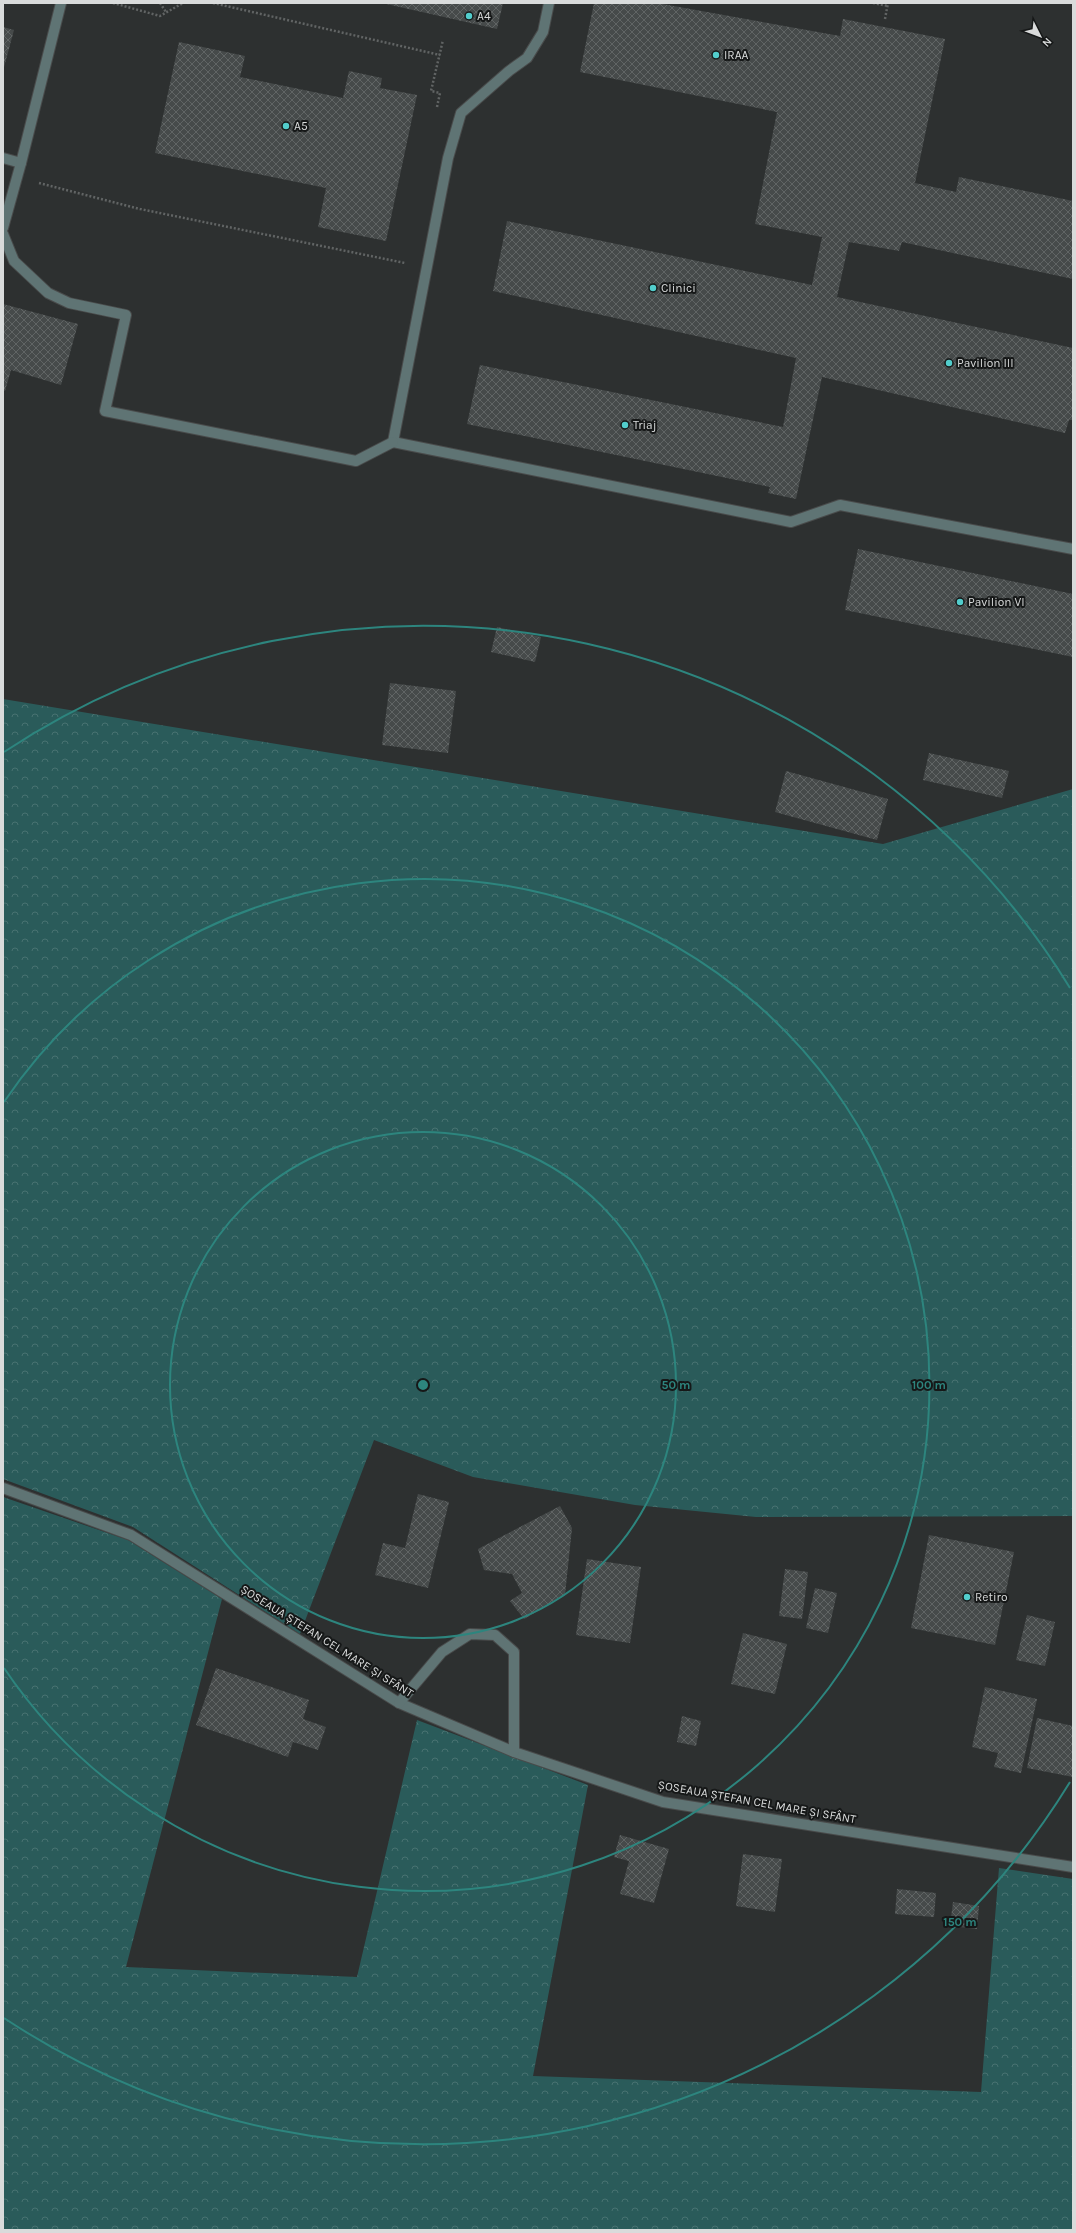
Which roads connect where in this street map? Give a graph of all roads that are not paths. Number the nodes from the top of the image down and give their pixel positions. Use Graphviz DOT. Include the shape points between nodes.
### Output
graph roads {
  1 [pos="62,3"];
  2 [pos="549,3"];
  3 [pos="3,158"];
  4 [pos="20,163"];
  5 [pos="3,228"];
  6 [pos="3,234"];
  7 [pos="393,442"];
  8 [pos="1073,549"];
  9 [pos="3,1488"];
  10 [pos="399,1704"];
  11 [pos="514,1752"];
  12 [pos="1073,1867"];
  1 -- 4 [label="street"];
  2 -- 7 [label="street" via="543,32 527,58 461,113 448,158"];
  3 -- 4 [label="street"];
  4 -- 5 [label="street"];
  6 -- 7 [label="street" via="14,261 48,293 69,303 126,315 105,411 356,461"];
  7 -- 8 [label="street" via="791,522 840,505"];
  9 -- 10 [label="street, ȘOSEAUA ȘTEFAN CEL MARE ȘI SFÂNT" via="131,1534"];
  10 -- 11 [label="street, ȘOSEAUA ȘTEFAN CEL MARE ȘI SFÂNT"];
  10 -- 11 [label="street" via="442,1652 470,1634 495,1635 514,1652"];
  11 -- 12 [label="street, ȘOSEAUA ȘTEFAN CEL MARE ȘI SFÂNT" via="663,1802"];
}
